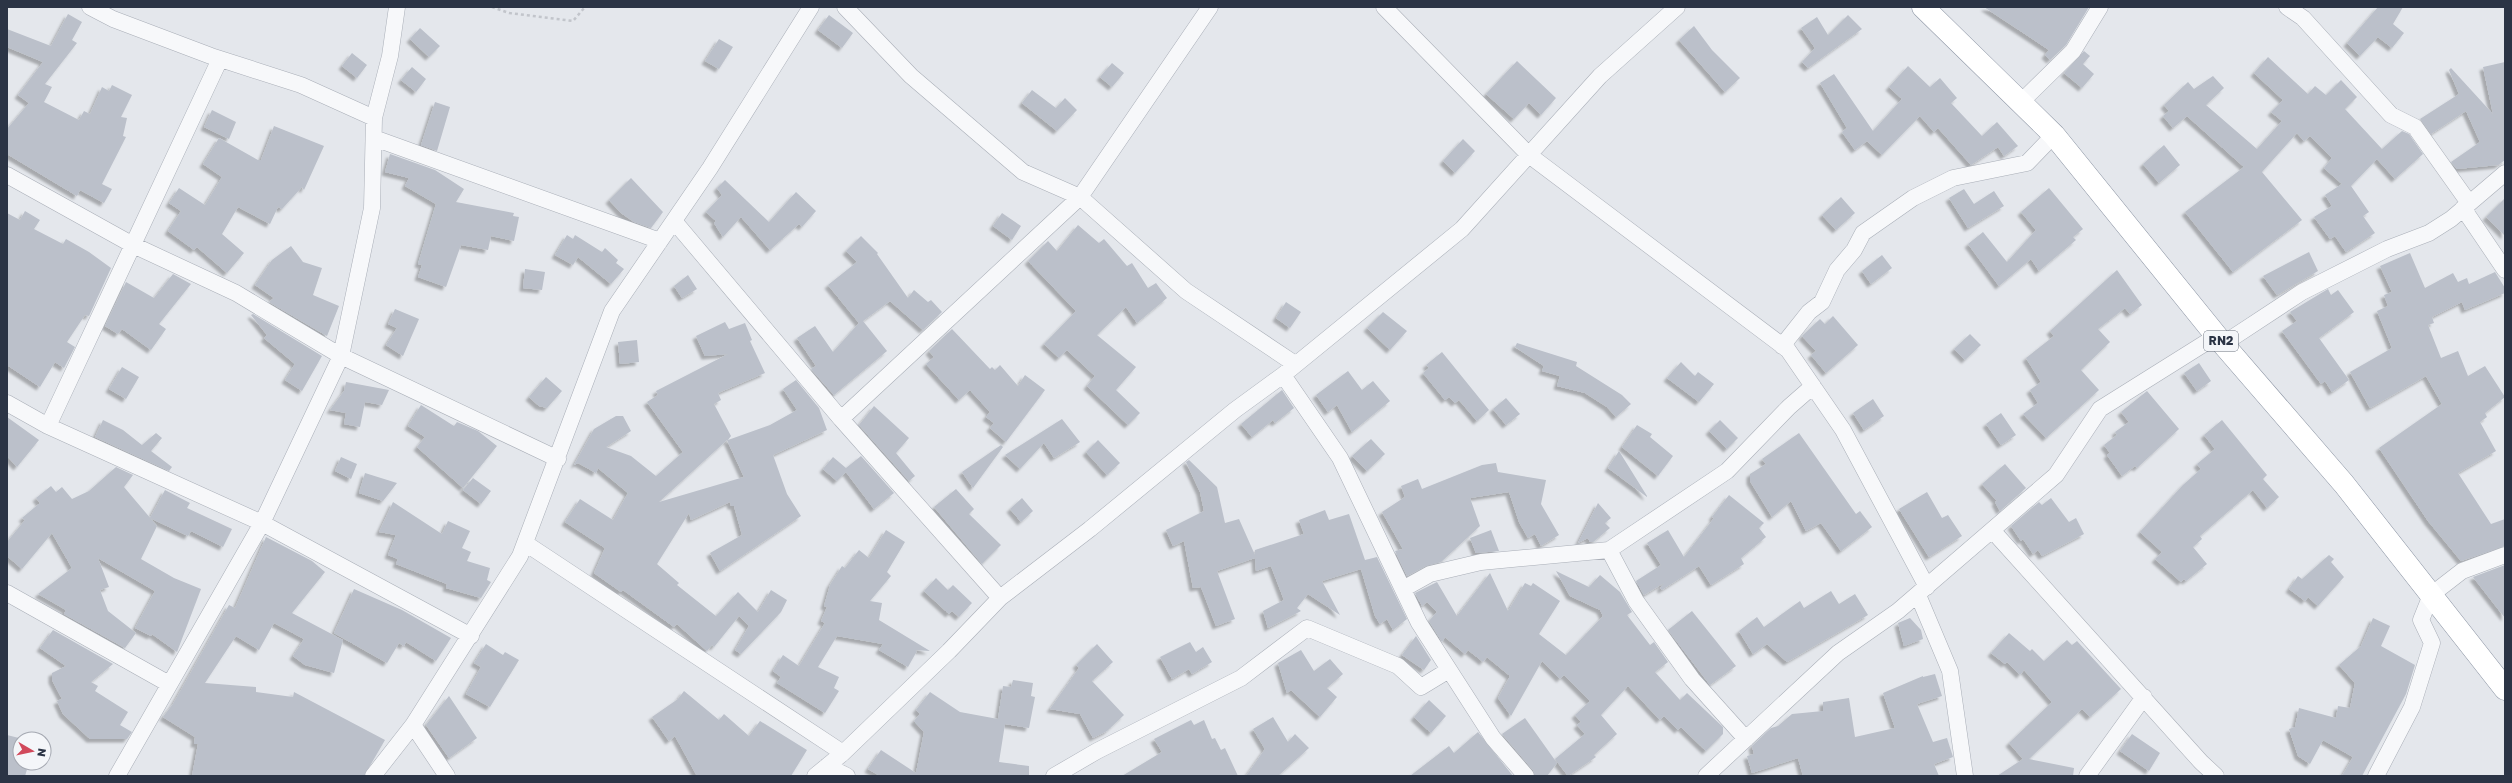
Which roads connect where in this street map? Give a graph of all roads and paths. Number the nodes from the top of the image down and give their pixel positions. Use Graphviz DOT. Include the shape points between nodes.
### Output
graph roads {
  1 [pos="90,7"];
  2 [pos="397,7"];
  3 [pos="492,7"];
  4 [pos="585,7"];
  5 [pos="811,7"];
  6 [pos="844,7"];
  7 [pos="1210,7"];
  8 [pos="1384,7"];
  9 [pos="1677,7"];
  10 [pos="2100,7"];
  11 [pos="2287,7"];
  12 [pos="1930,10"];
  13 [pos="220,59"];
  14 [pos="2021,102"];
  15 [pos="374,118"];
  16 [pos="2054,135"];
  17 [pos="374,138"];
  18 [pos="1529,155"];
  19 [pos="2505,173"];
  20 [pos="7,175"];
  21 [pos="1080,197"];
  22 [pos="2466,206"];
  23 [pos="674,221"];
  24 [pos="660,241"];
  25 [pos="133,245"];
  26 [pos="2505,270"];
  27 [pos="2220,340"];
  28 [pos="1782,346"];
  29 [pos="341,356"];
  30 [pos="1295,364"];
  31 [pos="1283,375"];
  32 [pos="1813,386"];
  33 [pos="7,403"];
  34 [pos="841,419"];
  35 [pos="48,426"];
  36 [pos="558,459"];
  37 [pos="262,523"];
  38 [pos="1992,530"];
  39 [pos="525,543"];
  40 [pos="1608,550"];
  41 [pos="2505,555"];
  42 [pos="1403,589"];
  43 [pos="1922,591"];
  44 [pos="7,593"];
  45 [pos="2431,595"];
  46 [pos="1000,598"];
  47 [pos="470,636"];
  48 [pos="1449,670"];
  49 [pos="169,684"];
  50 [pos="2505,689"];
  51 [pos="2144,698"];
  52 [pos="413,725"];
  53 [pos="1746,739"];
  54 [pos="843,753"];
  55 [pos="821,771"];
  56 [pos="118,776"];
  57 [pos="373,776"];
  58 [pos="447,776"];
  59 [pos="848,776"];
  60 [pos="1054,776"];
  61 [pos="1526,776"];
  62 [pos="1706,776"];
  63 [pos="1965,776"];
  64 [pos="2087,776"];
  65 [pos="2216,776"];
  66 [pos="2376,776"];
  1 -- 13 [label="street" via="113,19"];
  2 -- 15 [label="street" via="390,56"];
  3 -- 4 [label="path" via="510,13 573,21"];
  5 -- 23 [label="street"];
  6 -- 21 [label="street" via="912,76 1023,172"];
  7 -- 21 [label="street"];
  8 -- 18 [label="street"];
  9 -- 18 [label="street" via="1600,76"];
  10 -- 14 [label="street" via="2073,51"];
  11 -- 22 [label="street" via="2313,29 2391,115 2415,127"];
  12 -- 14 [label="highway, RN2"];
  13 -- 15 [label="street" via="301,85"];
  13 -- 25 [label="street"];
  14 -- 16 [label="highway, RN2"];
  15 -- 17 [label="street"];
  16 -- 27 [label="highway, RN2"];
  16 -- 28 [label="street" via="2027,163 1953,178 1913,198 1863,233 1854,250 1837,270 1822,302 1809,312"];
  17 -- 24 [label="street"];
  17 -- 29 [label="street" via="372,208"];
  18 -- 28 [label="street"];
  18 -- 30 [label="street" via="1462,229"];
  19 -- 22 [label="street"];
  20 -- 25 [label="street"];
  21 -- 30 [label="street" via="1186,291"];
  21 -- 34 [label="street"];
  22 -- 26 [label="street"];
  22 -- 27 [label="street" via="2429,234 2387,248 2302,292"];
  23 -- 24 [label="street"];
  23 -- 34 [label="street"];
  24 -- 36 [label="street" via="612,311"];
  25 -- 29 [label="street" via="236,293"];
  25 -- 35 [label="street"];
  27 -- 38 [label="street" via="2100,409 2056,475"];
  27 -- 45 [label="highway, RN2" via="2344,484"];
  28 -- 32 [label="street" via="1788,350"];
  29 -- 36 [label="street"];
  29 -- 37 [label="street"];
  30 -- 31 [label="street"];
  31 -- 42 [label="street" via="1340,458"];
  31 -- 46 [label="street" via="1235,410 1090,529"];
  32 -- 40 [label="street" via="1727,471"];
  32 -- 43 [label="street" via="1843,430"];
  33 -- 35 [label="street"];
  34 -- 46 [label="street"];
  35 -- 37 [label="street"];
  36 -- 39 [label="street"];
  37 -- 47 [label="street"];
  37 -- 49 [label="street"];
  38 -- 43 [label="street"];
  38 -- 51 [label="street"];
  39 -- 47 [label="street" via="520,556"];
  39 -- 54 [label="street"];
  40 -- 42 [label="street" via="1481,562 1430,574"];
  40 -- 53 [label="street" via="1636,601 1692,679"];
  41 -- 45 [label="street" via="2462,571"];
  42 -- 48 [label="street" via="1419,623"];
  43 -- 53 [label="street" via="1898,611 1838,652"];
  43 -- 63 [label="street" via="1950,671"];
  44 -- 49 [label="street"];
  45 -- 50 [label="highway, RN2"];
  45 -- 66 [label="street" via="2421,620 2432,643 2412,707"];
  46 -- 54 [label="street"];
  47 -- 52 [label="street"];
  48 -- 60 [label="street" via="1421,687 1398,666 1307,628 1241,678 1097,751"];
  48 -- 61 [label="street" via="1493,738"];
  49 -- 56 [label="street"];
  51 -- 64 [label="street"];
  51 -- 65 [label="street"];
  52 -- 57 [label="street"];
  52 -- 58 [label="street"];
  53 -- 62 [label="street"];
  54 -- 55 [label="street"];
  55 -- 59 [label="street"];
}
